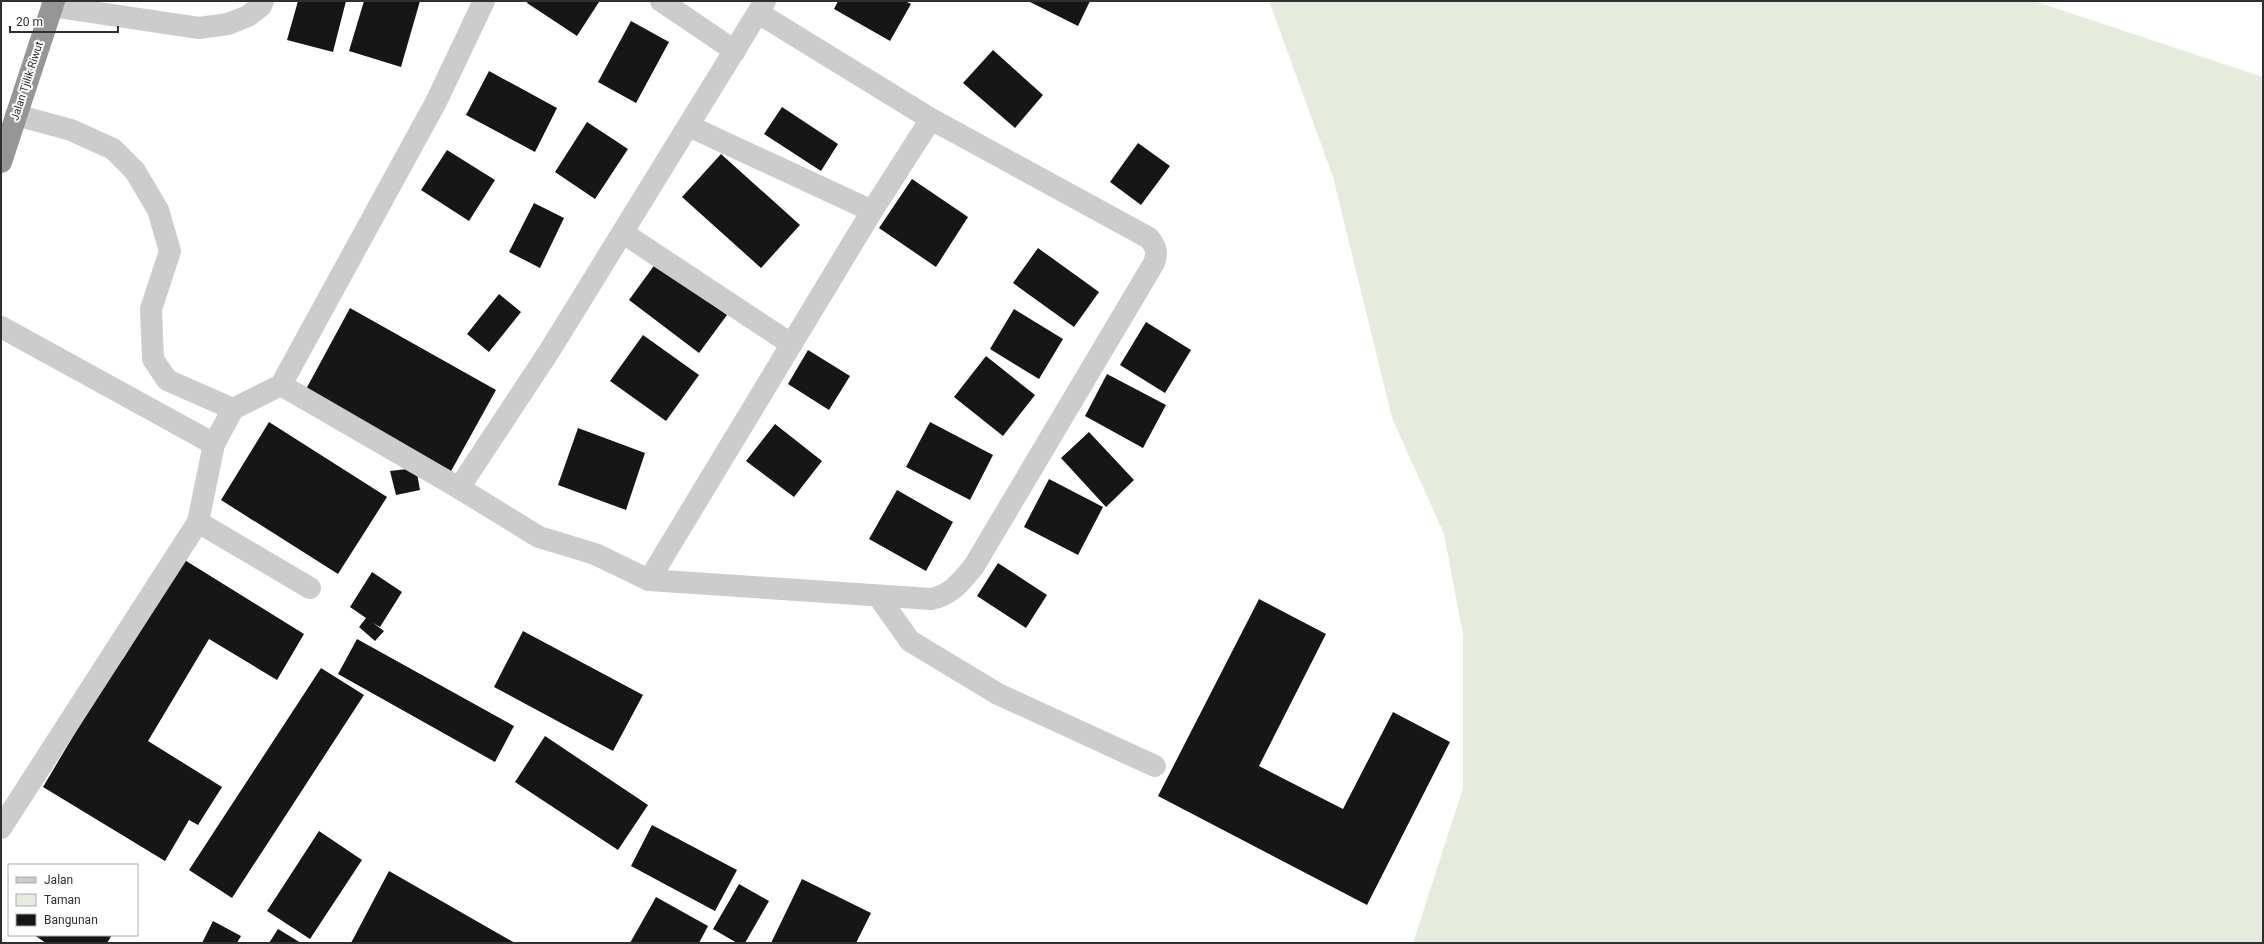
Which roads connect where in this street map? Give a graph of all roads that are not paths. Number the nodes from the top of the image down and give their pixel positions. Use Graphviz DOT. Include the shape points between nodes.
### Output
graph roads {
  1 [pos="263,1"];
  2 [pos="484,1"];
  3 [pos="661,1"];
  4 [pos="53,3"];
  5 [pos="762,7"];
  6 [pos="735,51"];
  7 [pos="16,115"];
  8 [pos="932,119"];
  9 [pos="689,126"];
  10 [pos="1,162"];
  11 [pos="872,211"];
  12 [pos="623,233"];
  13 [pos="1,327"];
  14 [pos="791,344"];
  15 [pos="281,385"];
  16 [pos="233,409"];
  17 [pos="214,444"];
  18 [pos="459,488"];
  19 [pos="198,522"];
  20 [pos="649,580"];
  21 [pos="310,588"];
  22 [pos="878,596"];
  23 [pos="1155,766"];
  24 [pos="1,828"];
  1 -- 4 [label="street" via="261,6 248,16 228,24 199,28"];
  2 -- 15 [label="street" via="436,102"];
  3 -- 6 [label="street"];
  4 -- 7 [label="highway, Jalan Tjilik Riwut"];
  5 -- 6 [label="street"];
  5 -- 8 [label="street"];
  6 -- 9 [label="street"];
  7 -- 10 [label="highway, Jalan Tjilik Riwut"];
  7 -- 16 [label="street" via="71,130 113,149 135,171 158,210 170,250 151,309 153,359 167,380"];
  8 -- 11 [label="street"];
  8 -- 22 [label="street" via="1149,238 1156,247 1157,254 974,566 963,580 944,596 931,599"];
  9 -- 11 [label="street"];
  9 -- 12 [label="street"];
  11 -- 14 [label="street"];
  12 -- 14 [label="street"];
  12 -- 18 [label="street"];
  13 -- 17 [label="street"];
  14 -- 20 [label="street"];
  15 -- 16 [label="street"];
  15 -- 18 [label="street"];
  16 -- 17 [label="street"];
  17 -- 19 [label="street"];
  18 -- 20 [label="street" via="539,537 595,554"];
  19 -- 21 [label="street"];
  19 -- 24 [label="street"];
  20 -- 22 [label="street"];
  22 -- 23 [label="street" via="910,641 998,694"];
}
